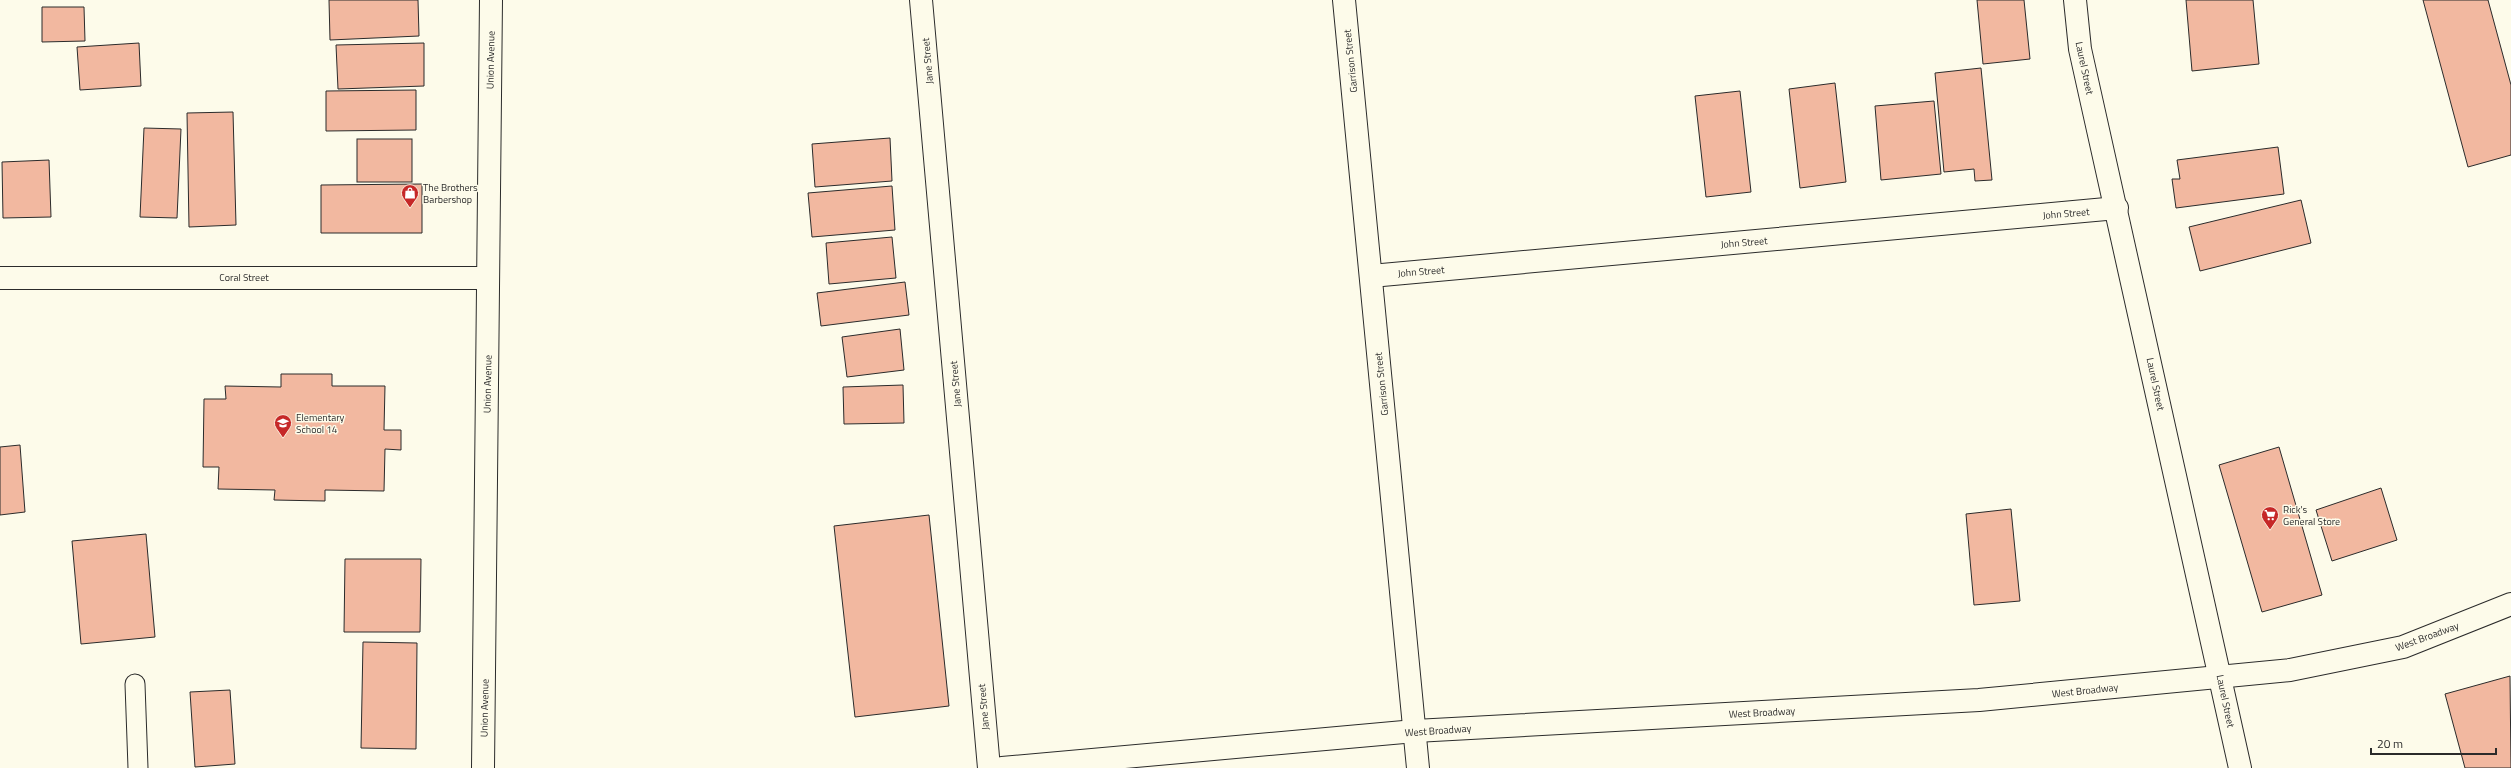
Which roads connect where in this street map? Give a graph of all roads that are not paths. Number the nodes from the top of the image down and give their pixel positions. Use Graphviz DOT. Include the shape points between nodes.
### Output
graph roads {
  1 [pos="491,0"];
  2 [pos="921,0"];
  3 [pos="1344,0"];
  4 [pos="2076,0"];
  5 [pos="2117,208"];
  6 [pos="1371,276"];
  7 [pos="0,278"];
  8 [pos="488,278"];
  9 [pos="2511,604"];
  10 [pos="2220,676"];
  11 [pos="135,684"];
  12 [pos="1415,732"];
  13 [pos="138,768"];
  14 [pos="483,768"];
  15 [pos="989,768"];
  16 [pos="1002,768"];
  17 [pos="1418,768"];
  18 [pos="2240,768"];
  1 -- 8 [label="street, Union Avenue"];
  2 -- 15 [label="street, Jane Street"];
  3 -- 6 [label="street, Garrison Street"];
  4 -- 5 [label="street, Laurel Street" via="2080,49"];
  5 -- 6 [label="street, John Street"];
  5 -- 10 [label="street, Laurel Street"];
  6 -- 12 [label="street, Garrison Street"];
  7 -- 8 [label="street, Coral Street"];
  8 -- 14 [label="street, Union Avenue"];
  9 -- 10 [label="street, West Broadway" via="2403,646 2290,670"];
  10 -- 12 [label="street, West Broadway" via="1979,700"];
  10 -- 18 [label="street, Laurel Street"];
  11 -- 13 [label="lane"];
  12 -- 16 [label="street, West Broadway"];
  12 -- 17 [label="street, Garrison Street"];
}
